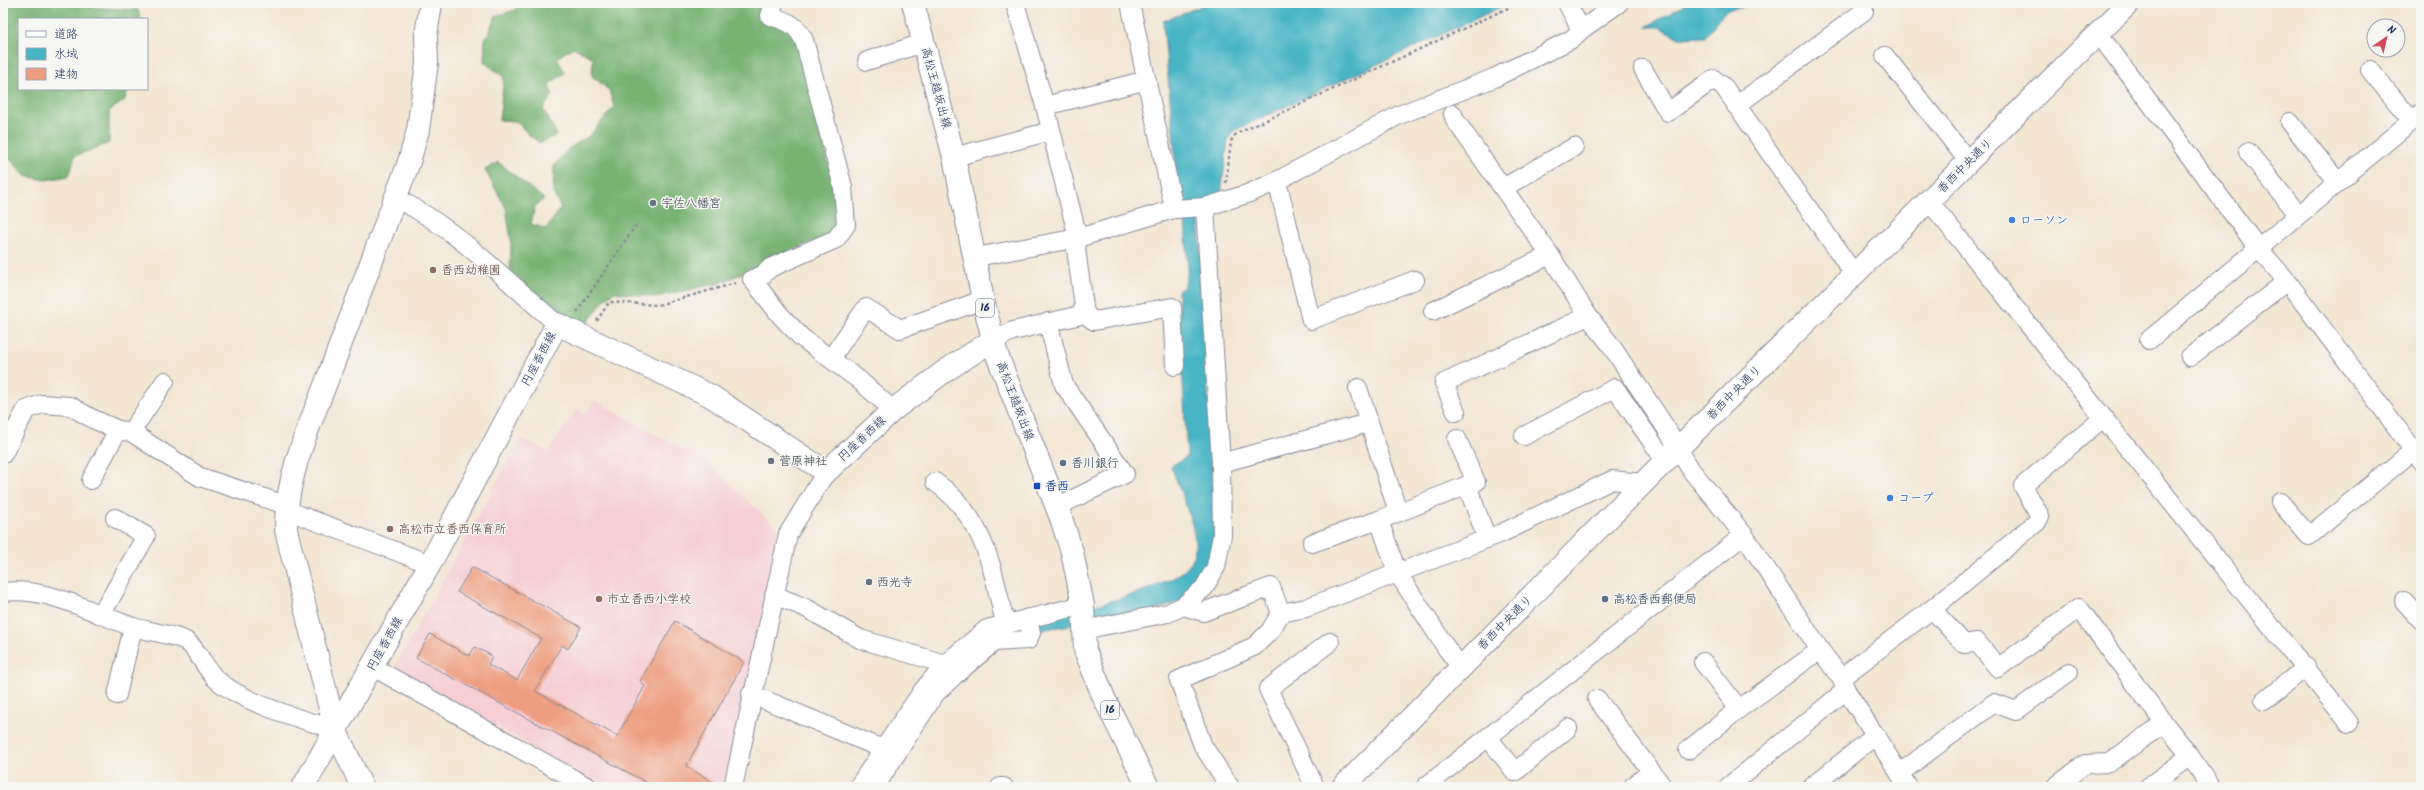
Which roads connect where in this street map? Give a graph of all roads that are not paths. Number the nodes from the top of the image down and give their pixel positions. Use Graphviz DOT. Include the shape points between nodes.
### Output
graph roads {
  1 [pos="431,3"];
  2 [pos="774,3"];
  3 [pos="913,3"];
  4 [pos="1015,3"];
  5 [pos="1567,3"];
  6 [pos="1619,3"];
  7 [pos="2128,3"];
  8 [pos="1136,5"];
  9 [pos="1864,11"];
  10 [pos="1581,30"];
  11 [pos="2098,33"];
  12 [pos="923,43"];
  13 [pos="1885,56"];
  14 [pos="868,61"];
  15 [pos="1643,70"];
  16 [pos="2370,70"];
  17 [pos="1147,80"];
  18 [pos="1045,106"];
  19 [pos="1736,106"];
  20 [pos="1453,114"];
  21 [pos="2416,117"];
  22 [pos="2290,122"];
  23 [pos="1051,131"];
  24 [pos="1574,147"];
  25 [pos="2248,152"];
  26 [pos="954,157"];
  27 [pos="1969,162"];
  28 [pos="2337,181"];
  29 [pos="1275,182"];
  30 [pos="1503,188"];
  31 [pos="395,198"];
  32 [pos="1929,201"];
  33 [pos="1204,207"];
  34 [pos="1178,209"];
  35 [pos="2298,214"];
  36 [pos="1078,238"];
  37 [pos="2258,248"];
  38 [pos="1550,255"];
  39 [pos="976,257"];
  40 [pos="1854,274"];
  41 [pos="1415,280"];
  42 [pos="2287,281"];
  43 [pos="983,300"];
  44 [pos="1433,311"];
  45 [pos="1085,314"];
  46 [pos="1588,316"];
  47 [pos="1048,322"];
  48 [pos="561,327"];
  49 [pos="993,340"];
  50 [pos="2149,340"];
  51 [pos="2190,357"];
  52 [pos="831,358"];
  53 [pos="1175,366"];
  54 [pos="165,381"];
  55 [pos="1358,388"];
  56 [pos="893,410"];
  57 [pos="1456,412"];
  58 [pos="2103,418"];
  59 [pos="1368,423"];
  60 [pos="124,431"];
  61 [pos="1524,436"];
  62 [pos="1457,439"];
  63 [pos="3,454"];
  64 [pos="1672,454"];
  65 [pos="2417,455"];
  66 [pos="1221,463"];
  67 [pos="826,472"];
  68 [pos="91,480"];
  69 [pos="935,482"];
  70 [pos="1643,483"];
  71 [pos="1467,485"];
  72 [pos="2280,502"];
  73 [pos="286,507"];
  74 [pos="1056,507"];
  75 [pos="1398,512"];
  76 [pos="116,518"];
  77 [pos="1379,520"];
  78 [pos="1744,535"];
  79 [pos="1487,539"];
  80 [pos="1312,543"];
  81 [pos="430,564"];
  82 [pos="1398,572"];
  83 [pos="3,592"];
  84 [pos="774,595"];
  85 [pos="2404,601"];
  86 [pos="1083,605"];
  87 [pos="1183,606"];
  88 [pos="1932,609"];
  89 [pos="1281,613"];
  90 [pos="101,615"];
  91 [pos="2420,615"];
  92 [pos="1005,624"];
  93 [pos="1029,626"];
  94 [pos="133,627"];
  95 [pos="1084,630"];
  96 [pos="987,638"];
  97 [pos="1330,642"];
  98 [pos="1820,650"];
  99 [pos="1703,662"];
  100 [pos="945,664"];
  101 [pos="373,667"];
  102 [pos="1461,667"];
  103 [pos="2306,667"];
  104 [pos="2069,672"];
  105 [pos="1844,684"];
  106 [pos="751,694"];
  107 [pos="117,696"];
  108 [pos="1597,699"];
  109 [pos="2264,701"];
  110 [pos="1739,709"];
  111 [pos="2164,723"];
  112 [pos="2349,723"];
  113 [pos="1568,728"];
  114 [pos="335,729"];
  115 [pos="1876,735"];
  116 [pos="1488,737"];
  117 [pos="1688,750"];
  118 [pos="889,753"];
  119 [pos="2190,756"];
  120 [pos="1651,772"];
  121 [pos="1904,780"];
  122 [pos="577,784"];
  123 [pos="1348,785"];
  124 [pos="303,787"];
  125 [pos="362,787"];
  126 [pos="733,787"];
  127 [pos="858,787"];
  128 [pos="875,787"];
  129 [pos="1000,787"];
  130 [pos="1004,787"];
  131 [pos="1148,787"];
  132 [pos="1230,787"];
  133 [pos="1315,787"];
  134 [pos="1425,787"];
  135 [pos="1632,787"];
  136 [pos="1663,787"];
  137 [pos="1728,787"];
  138 [pos="1811,787"];
  139 [pos="2055,787"];
  140 [pos="2148,787"];
  141 [pos="2211,787"];
  1 -- 31 [label="street" via="426,34 427,63 418,130"];
  2 -- 52 [label="street" via="770,16 798,28 804,40 843,186 847,213 846,225 836,239 770,268 763,275 752,279 801,337"];
  3 -- 12 [label="street, 高松王越坂出線 / 16"];
  4 -- 18 [label="street"];
  5 -- 10 [label="street"];
  6 -- 10 [label="street"];
  7 -- 11 [label="street, 香西中央通り"];
  8 -- 17 [label="street"];
  9 -- 19 [label="street"];
  10 -- 29 [label="street" via="1572,39 1494,78 1399,115"];
  11 -- 27 [label="street, 香西中央通り"];
  11 -- 37 [label="street"];
  12 -- 14 [label="street"];
  12 -- 26 [label="street, 高松王越坂出線 / 16"];
  13 -- 27 [label="street"];
  15 -- 19 [label="street" via="1668,112 1714,79 1724,86"];
  16 -- 21 [label="street"];
  17 -- 18 [label="street"];
  17 -- 34 [label="street"];
  18 -- 23 [label="street"];
  19 -- 40 [label="street"];
  20 -- 30 [label="street" via="1454,120"];
  21 -- 28 [label="street"];
  22 -- 28 [label="street"];
  23 -- 26 [label="street"];
  23 -- 36 [label="street"];
  24 -- 30 [label="street"];
  25 -- 35 [label="street"];
  26 -- 39 [label="street, 高松王越坂出線 / 16"];
  27 -- 32 [label="street, 香西中央通り"];
  28 -- 35 [label="street"];
  29 -- 33 [label="street"];
  29 -- 41 [label="street" via="1282,200 1311,320"];
  30 -- 38 [label="street"];
  31 -- 48 [label="street" via="417,208 457,239"];
  31 -- 73 [label="street" via="306,437"];
  32 -- 40 [label="street, 香西中央通り"];
  32 -- 58 [label="street"];
  33 -- 34 [label="street"];
  33 -- 66 [label="street"];
  34 -- 36 [label="street"];
  35 -- 37 [label="street"];
  36 -- 39 [label="street"];
  36 -- 45 [label="street" via="1076,249"];
  37 -- 42 [label="street"];
  37 -- 50 [label="street"];
  38 -- 44 [label="street"];
  38 -- 46 [label="street"];
  39 -- 43 [label="street, 高松王越坂出線 / 16"];
  40 -- 64 [label="street, 香西中央通り"];
  42 -- 51 [label="street"];
  42 -- 65 [label="street"];
  43 -- 49 [label="street, 高松王越坂出線 / 16"];
  43 -- 52 [label="street" via="900,329 866,308"];
  45 -- 47 [label="street"];
  45 -- 53 [label="street" via="1094,321 1172,307"];
  46 -- 57 [label="street" via="1444,383"];
  46 -- 64 [label="street" via="1610,344"];
  47 -- 49 [label="street" via="1013,331"];
  47 -- 74 [label="street" via="1064,385 1125,474"];
  48 -- 67 [label="street, 円座香西線" via="635,359 710,396"];
  48 -- 81 [label="street, 円座香西線"];
  49 -- 56 [label="street, 円座香西線" via="944,371"];
  49 -- 74 [label="street, 高松王越坂出線 / 16"];
  52 -- 56 [label="street"];
  54 -- 60 [label="street"];
  55 -- 59 [label="street"];
  56 -- 67 [label="street, 円座香西線"];
  58 -- 88 [label="street" via="2022,486 2040,516 2037,522"];
  58 -- 103 [label="street"];
  59 -- 66 [label="street"];
  59 -- 75 [label="street"];
  60 -- 63 [label="street" via="92,419 70,406 42,404 26,410"];
  60 -- 68 [label="street"];
  60 -- 73 [label="street" via="200,477"];
  61 -- 64 [label="street" via="1615,388"];
  62 -- 71 [label="street" via="1476,482"];
  64 -- 70 [label="street, 香西中央通り"];
  64 -- 78 [label="street" via="1691,470"];
  65 -- 72 [label="street" via="2309,536"];
  66 -- 87 [label="street" via="1222,535 1216,567 1204,588"];
  67 -- 84 [label="street" via="788,534"];
  69 -- 92 [label="street" via="961,503 984,545 992,564"];
  70 -- 79 [label="street" via="1612,480"];
  70 -- 102 [label="street, 香西中央通り"];
  71 -- 75 [label="street"];
  71 -- 79 [label="street"];
  73 -- 81 [label="street"];
  73 -- 114 [label="street" via="286,530"];
  74 -- 86 [label="street, 高松王越坂出線 / 16" via="1072,552"];
  75 -- 77 [label="street"];
  76 -- 90 [label="street" via="146,536"];
  77 -- 80 [label="street"];
  77 -- 82 [label="street"];
  78 -- 98 [label="street"];
  78 -- 116 [label="street"];
  79 -- 82 [label="street"];
  81 -- 101 [label="street, 円座香西線"];
  82 -- 89 [label="street" via="1306,608"];
  82 -- 102 [label="street" via="1442,643"];
  83 -- 90 [label="street" via="18,590 52,598"];
  84 -- 100 [label="street" via="806,608 860,639"];
  84 -- 106 [label="street"];
  85 -- 91 [label="street"];
  86 -- 93 [label="street"];
  86 -- 95 [label="street, 高松王越坂出線 / 16"];
  87 -- 89 [label="street" via="1203,612 1271,587"];
  87 -- 95 [label="street" via="1168,613"];
  88 -- 105 [label="street"];
  88 -- 111 [label="street" via="1964,644 1977,642 1998,668 2079,608"];
  89 -- 132 [label="street" via="1270,631 1255,646 1179,680 1203,746"];
  90 -- 94 [label="street"];
  92 -- 93 [label="street"];
  92 -- 96 [label="street" via="987,629"];
  93 -- 96 [label="street" via="1028,640"];
  94 -- 107 [label="street"];
  94 -- 114 [label="street" via="186,642 215,679 235,693 309,722"];
  95 -- 131 [label="street, 高松王越坂出線 / 16" via="1085,650 1104,698"];
  96 -- 100 [label="street"];
  96 -- 118 [label="street" via="935,694"];
  97 -- 133 [label="street" via="1268,689"];
  98 -- 105 [label="street"];
  98 -- 110 [label="street"];
  99 -- 110 [label="street"];
  100 -- 118 [label="street" via="923,690"];
  101 -- 114 [label="street, 円座香西線"];
  101 -- 122 [label="street"];
  102 -- 123 [label="street, 香西中央通り"];
  103 -- 109 [label="street"];
  103 -- 112 [label="street"];
  104 -- 121 [label="street" via="2016,711 1994,704"];
  105 -- 115 [label="street"];
  105 -- 137 [label="street"];
  106 -- 118 [label="street"];
  106 -- 126 [label="street"];
  108 -- 120 [label="street"];
  110 -- 117 [label="street"];
  111 -- 119 [label="street"];
  111 -- 139 [label="street" via="2109,762 2085,764"];
  113 -- 116 [label="street" via="1515,772"];
  114 -- 124 [label="street, 円座香西線"];
  114 -- 125 [label="street"];
  115 -- 121 [label="street"];
  115 -- 138 [label="street"];
  116 -- 134 [label="street"];
  118 -- 127 [label="street"];
  118 -- 128 [label="street"];
  119 -- 140 [label="street"];
  119 -- 141 [label="street"];
  120 -- 135 [label="street"];
  120 -- 136 [label="street"];
  129 -- 130 [label="street"];
}
